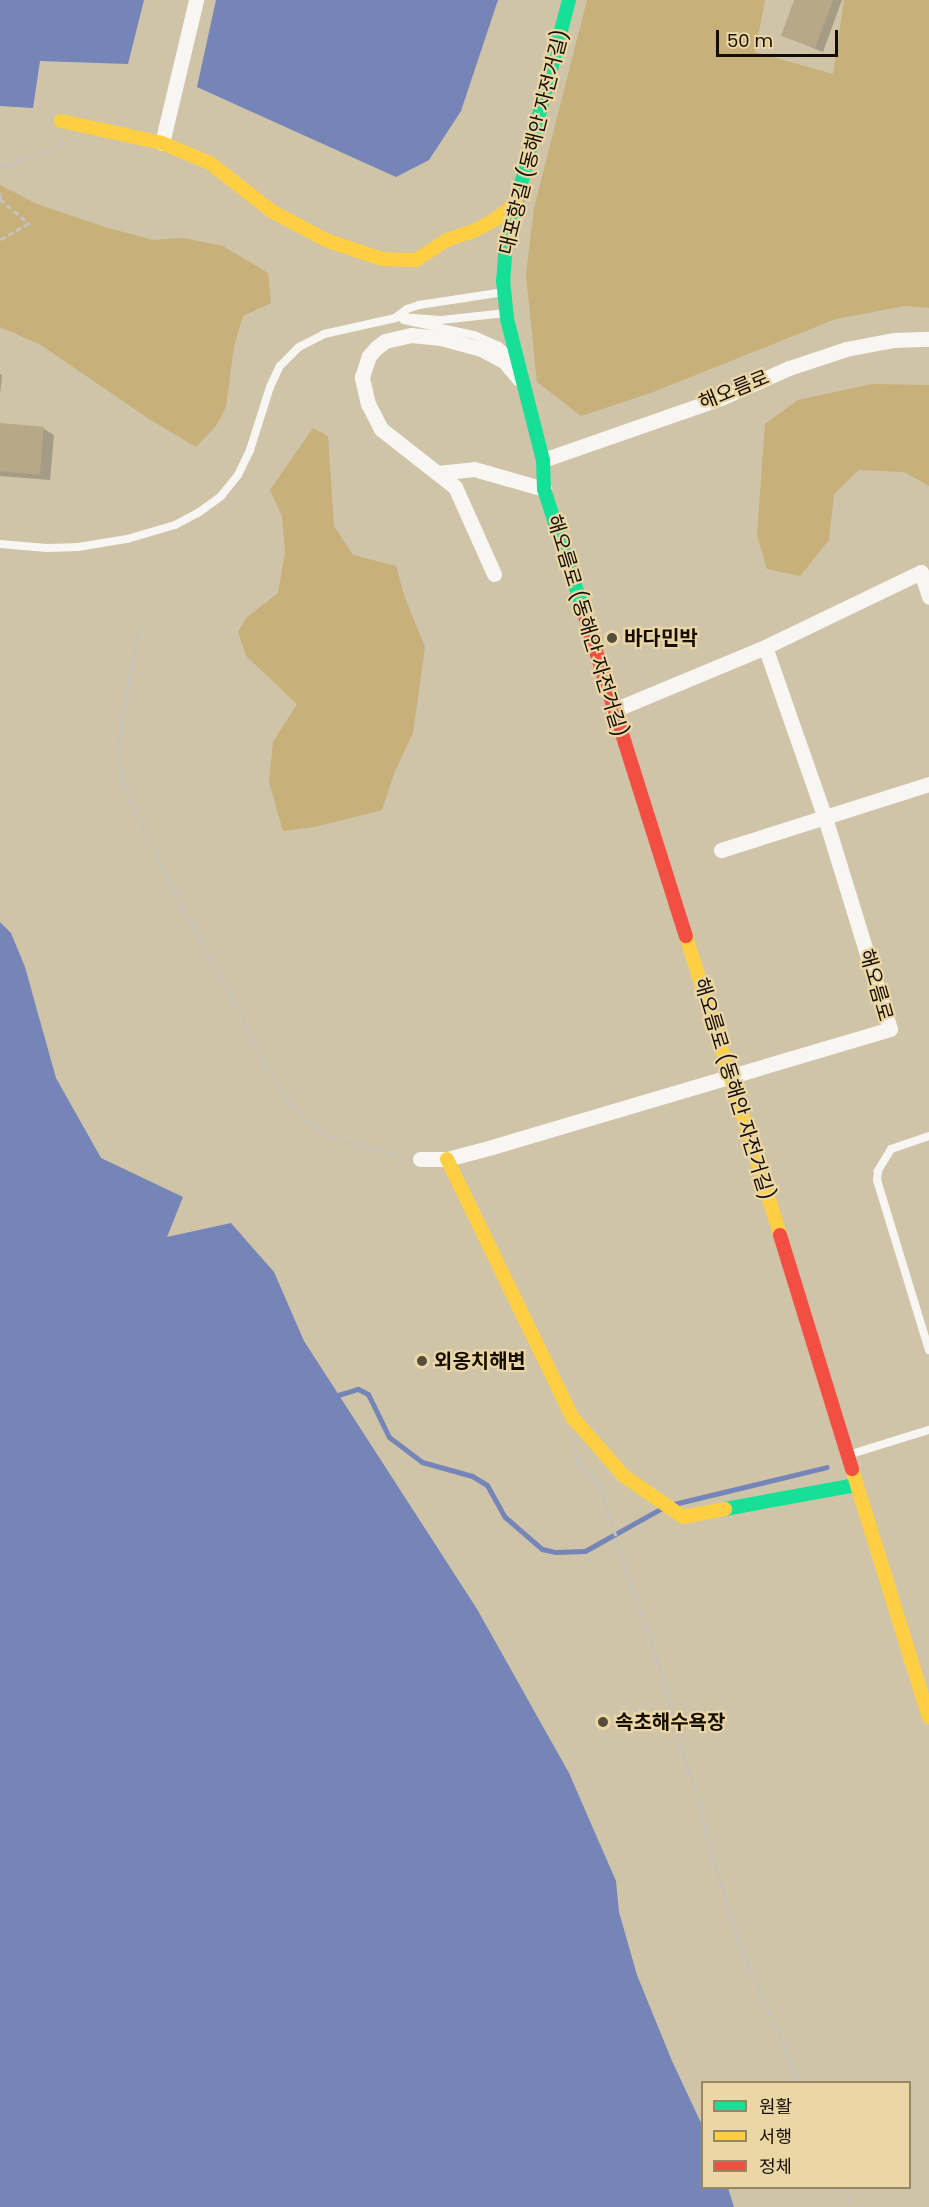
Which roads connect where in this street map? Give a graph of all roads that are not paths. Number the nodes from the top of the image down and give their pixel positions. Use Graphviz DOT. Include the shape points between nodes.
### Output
graph roads {
  1 [pos="196,0"];
  2 [pos="569,0"];
  3 [pos="61,121"];
  4 [pos="162,143"];
  5 [pos="516,203"];
  6 [pos="504,292"];
  7 [pos="506,312"];
  8 [pos="394,319"];
  9 [pos="929,339"];
  10 [pos="518,367"];
  11 [pos="522,384"];
  12 [pos="543,460"];
  13 [pos="437,473"];
  14 [pos="544,489"];
  15 [pos="0,544"];
  16 [pos="494,574"];
  17 [pos="929,597"];
  18 [pos="765,647"];
  19 [pos="614,710"];
  20 [pos="929,784"];
  21 [pos="825,818"];
  22 [pos="721,850"];
  23 [pos="731,1078"];
  24 [pos="929,1136"];
  25 [pos="420,1160"];
  26 [pos="447,1160"];
  27 [pos="929,1350"];
  28 [pos="929,1430"];
  29 [pos="847,1455"];
  30 [pos="856,1485"];
  31 [pos="929,1717"];
  1 -- 4 [label="street"];
  2 -- 5 [label="street, 대포항길 (동해안 자전거길)"];
  3 -- 4 [label="street"];
  4 -- 5 [label="street" via="210,162 273,212 318,237 382,259 416,260 447,240 496,219"];
  5 -- 6 [label="street, 대포항길 (동해안 자전거길)" via="506,241"];
  6 -- 7 [label="street, 대포항길 (동해안 자전거길)"];
  6 -- 8 [label="lane" via="419,305"];
  7 -- 8 [label="lane" via="441,320"];
  7 -- 10 [label="street, 대포항길 (동해안 자전거길)"];
  8 -- 10 [label="lane" via="486,340 508,353"];
  8 -- 15 [label="lane" via="324,334 299,347 280,366 270,387 238,476 221,496 198,513 175,525 78,548"];
  9 -- 12 [label="street, 해오름로" via="894,340 846,349 721,398"];
  10 -- 11 [label="street, 대포항길 (동해안 자전거길)"];
  11 -- 12 [label="street, 대포항길 (동해안 자전거길)"];
  11 -- 13 [label="street" via="504,361 453,340 411,335 386,341 369,356 362,377 368,404 387,436"];
  12 -- 14 [label="street, 해오름로 (동해안 자전거길)"];
  13 -- 14 [label="street" via="474,470"];
  13 -- 16 [label="street" via="455,486"];
  14 -- 19 [label="street, 해오름로 (동해안 자전거길)"];
  17 -- 18 [label="street" via="921,572"];
  18 -- 19 [label="street"];
  18 -- 21 [label="street"];
  19 -- 23 [label="street, 해오름로 (동해안 자전거길)"];
  20 -- 21 [label="street"];
  21 -- 22 [label="street"];
  21 -- 23 [label="street, 해오름로" via="891,1029"];
  23 -- 26 [label="street"];
  23 -- 29 [label="street, 해오름로 (동해안 자전거길)"];
  24 -- 27 [label="lane" via="891,1149 878,1170 877,1180"];
  25 -- 26 [label="street"];
  26 -- 30 [label="street" via="573,1418 624,1476 683,1517"];
  28 -- 29 [label="lane"];
  29 -- 30 [label="street, 해오름로 (동해안 자전거길)"];
  30 -- 31 [label="street, 해오름로 (동해안 자전거길)"];
}
